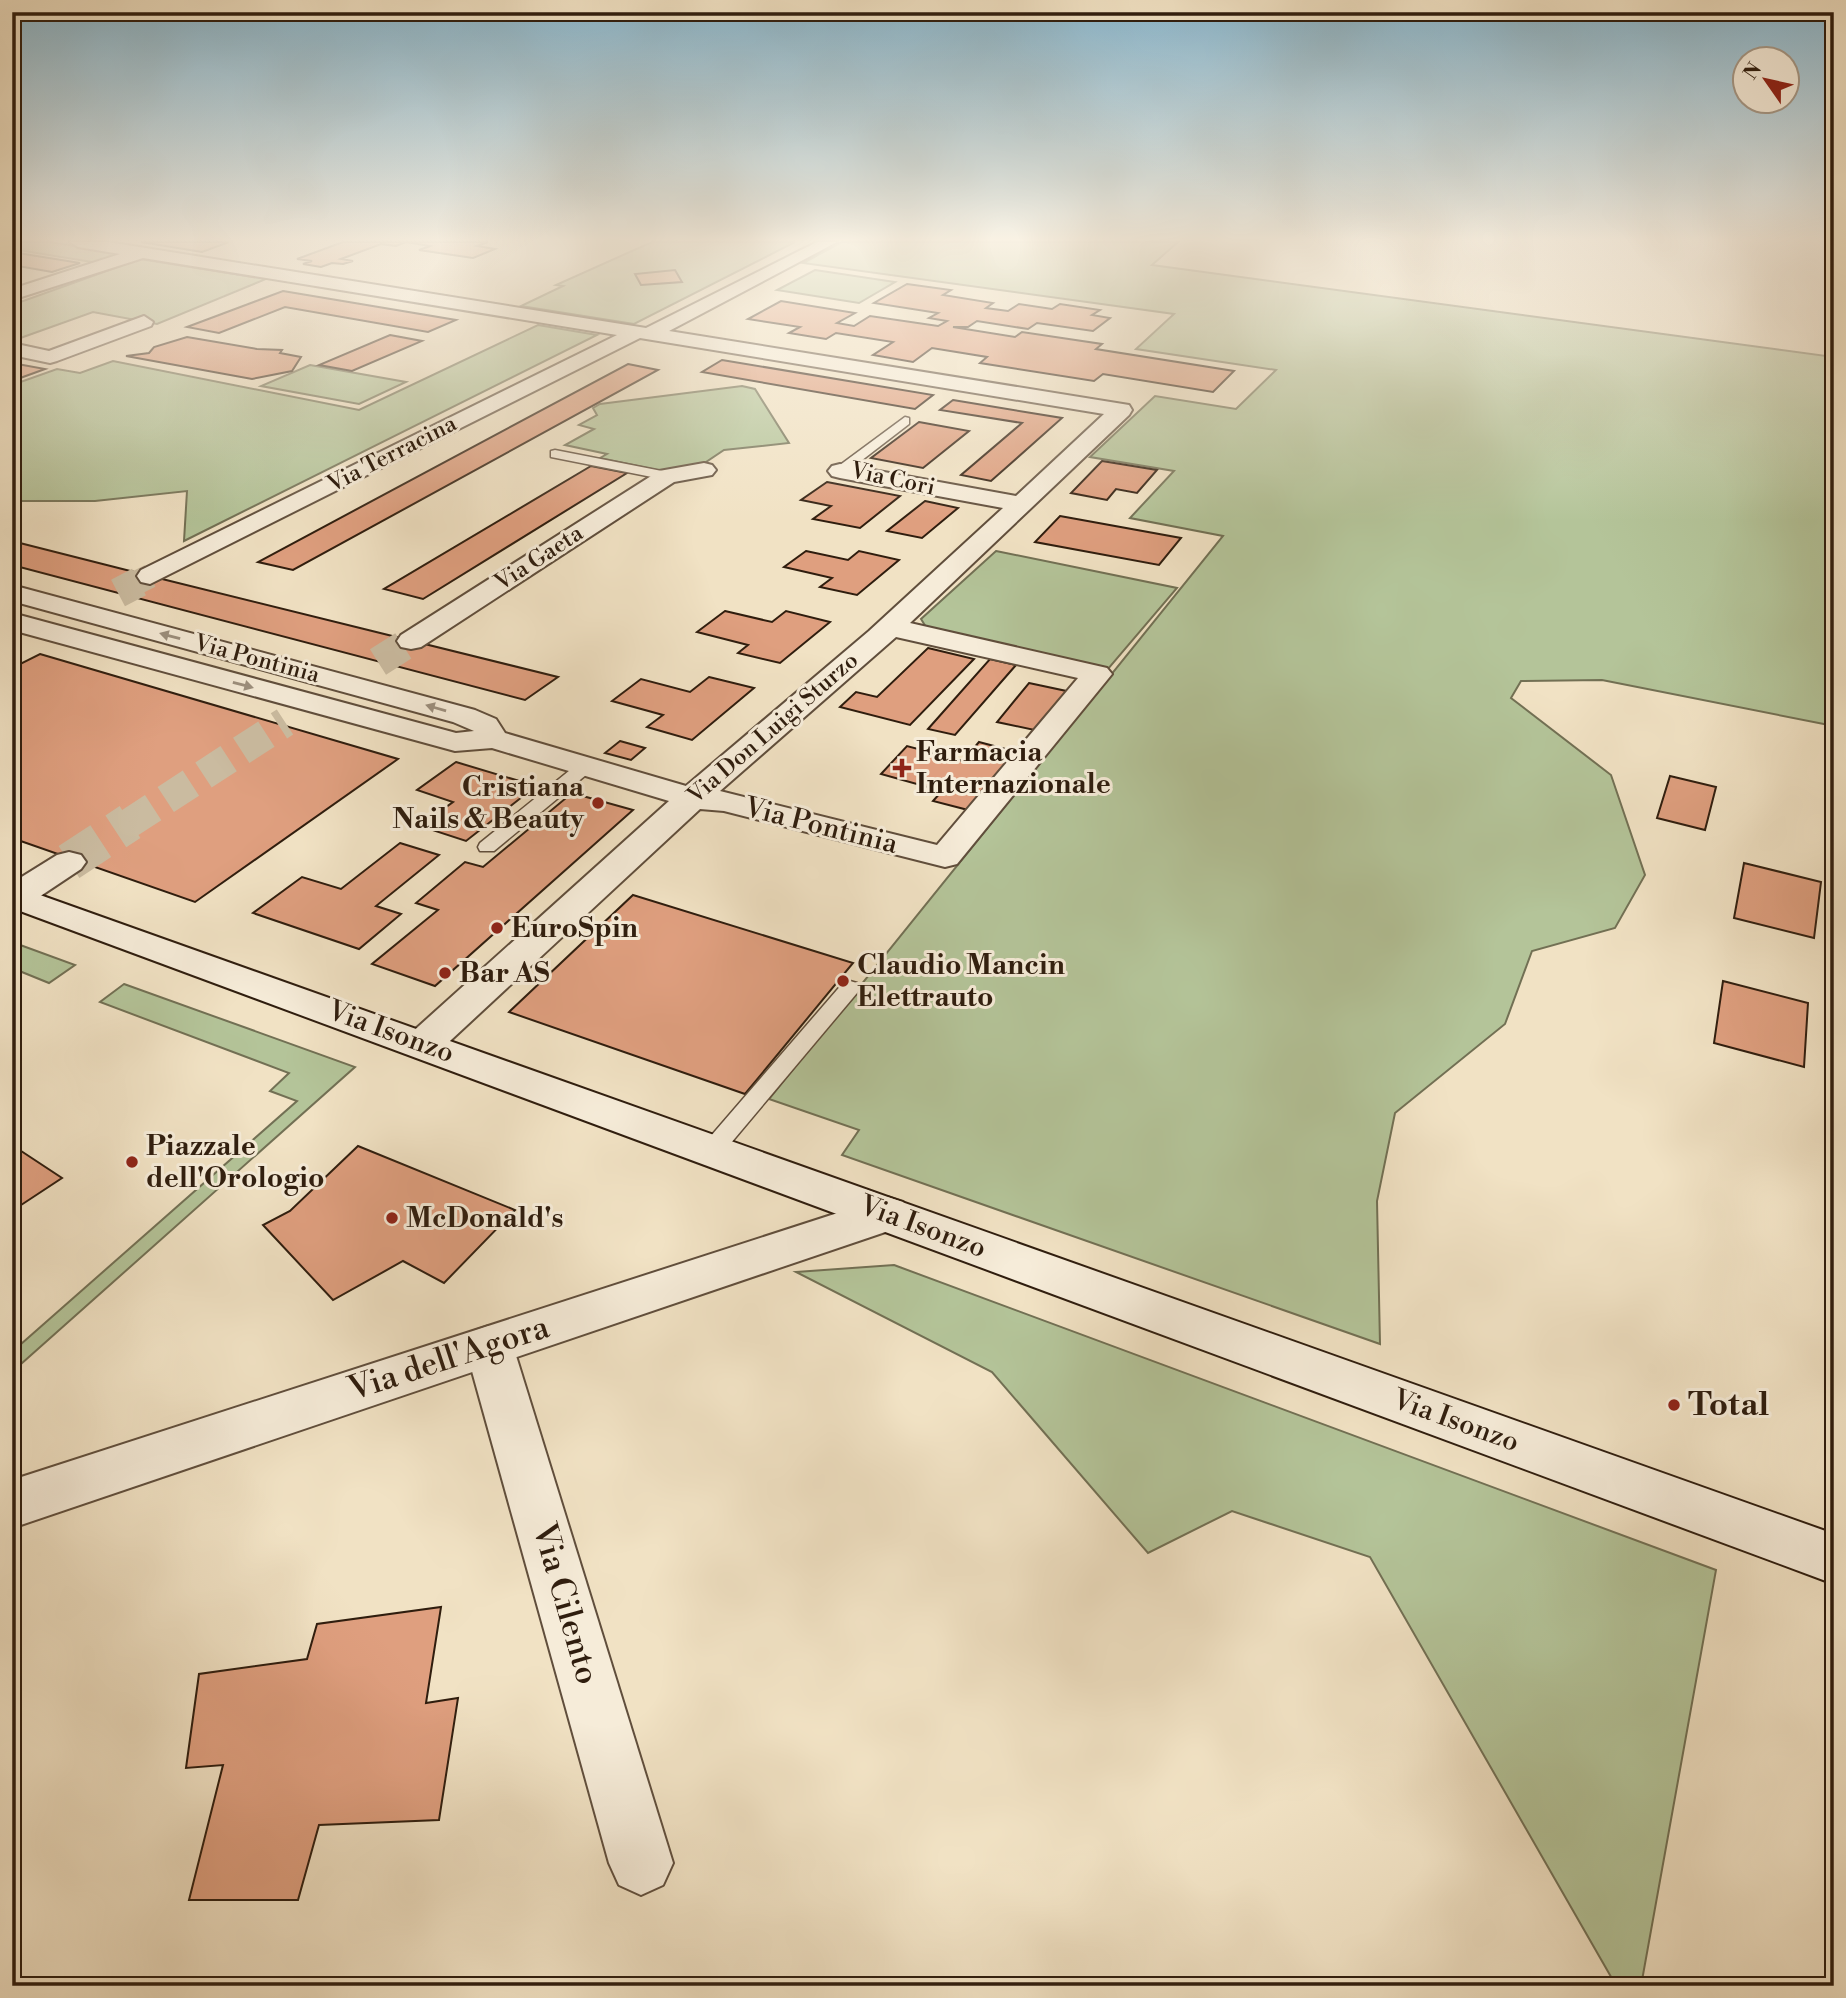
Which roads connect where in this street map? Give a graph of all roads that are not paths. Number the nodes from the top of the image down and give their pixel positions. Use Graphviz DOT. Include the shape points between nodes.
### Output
graph roads {
  1 [pos="108,335"];
  2 [pos="638,335"];
  3 [pos="649,335"];
  4 [pos="12,349"];
  5 [pos="905,421"];
  6 [pos="555,454"];
  7 [pos="704,470"];
  8 [pos="840,471"];
  9 [pos="667,476"];
  10 [pos="1021,504"];
  11 [pos="150,576"];
  12 [pos="12,593"];
  13 [pos="118,593"];
  14 [pos="80,612"];
  15 [pos="12,621"];
  16 [pos="890,627"];
  17 [pos="44,630"];
  18 [pos="411,641"];
  19 [pos="12,647"];
  20 [pos="379,662"];
  21 [pos="346,683"];
  22 [pos="313,704"];
  23 [pos="285,722"];
  24 [pos="494,739"];
  25 [pos="586,766"];
  26 [pos="692,797"];
  27 [pos="486,848"];
  28 [pos="69,862"];
  29 [pos="13,896"];
  30 [pos="849,988"];
  31 [pos="423,1044"];
  32 [pos="712,1150"];
  33 [pos="887,1214"];
  34 [pos="489,1346"];
  35 [pos="12,1504"];
  36 [pos="1834,1559"];
  37 [pos="641,1863"];
  1 -- 4 [label="street" via="50,357"];
  2 -- 11 [label="street, Via Terracina"];
  3 -- 10 [label="street, Via Don Luigi Sturzo" via="1121,411"];
  5 -- 8 [label="lane, Via Cori"];
  6 -- 9 [label="lane, Via Gaeta"];
  7 -- 9 [label="street, Via Gaeta"];
  8 -- 10 [label="street, Via Cori"];
  9 -- 18 [label="street, Via Gaeta"];
  10 -- 16 [label="street, Via Don Luigi Sturzo"];
  12 -- 14 [label="street, Via Pontinia"];
  13 -- 14 [label="street"];
  14 -- 17 [label="street"];
  21 -- 14 [label="street, Via Pontinia, one-way"];
  15 -- 17 [label="street, Via Pontinia"];
  16 -- 26 [label="street, Via Don Luigi Sturzo"];
  16 -- 26 [label="street, Via Pontinia" via="1097,674 945,857"];
  17 -- 19 [label="street"];
  17 -- 22 [label="street, Via Pontinia, one-way"];
  20 -- 21 [label="street"];
  21 -- 22 [label="street"];
  24 -- 21 [label="street, Via Pontinia, one-way" via="485,725 464,716"];
  22 -- 23 [label="street"];
  22 -- 24 [label="street, Via Pontinia" via="455,742"];
  24 -- 25 [label="street, Via Pontinia"];
  25 -- 26 [label="street, Via Pontinia"];
  25 -- 27 [label="lane"];
  26 -- 31 [label="street, Via Don Luigi Sturzo"];
  28 -- 29 [label="street"];
  29 -- 31 [label="street, Via Isonzo"];
  30 -- 32 [label="lane"];
  31 -- 32 [label="street, Via Isonzo"];
  32 -- 33 [label="street, Via Isonzo"];
  33 -- 34 [label="street, Via dell'Agora"];
  33 -- 36 [label="street, Via Isonzo"];
  34 -- 35 [label="street, Via dell'Agora"];
  34 -- 37 [label="street, Via Cilento"];
}
